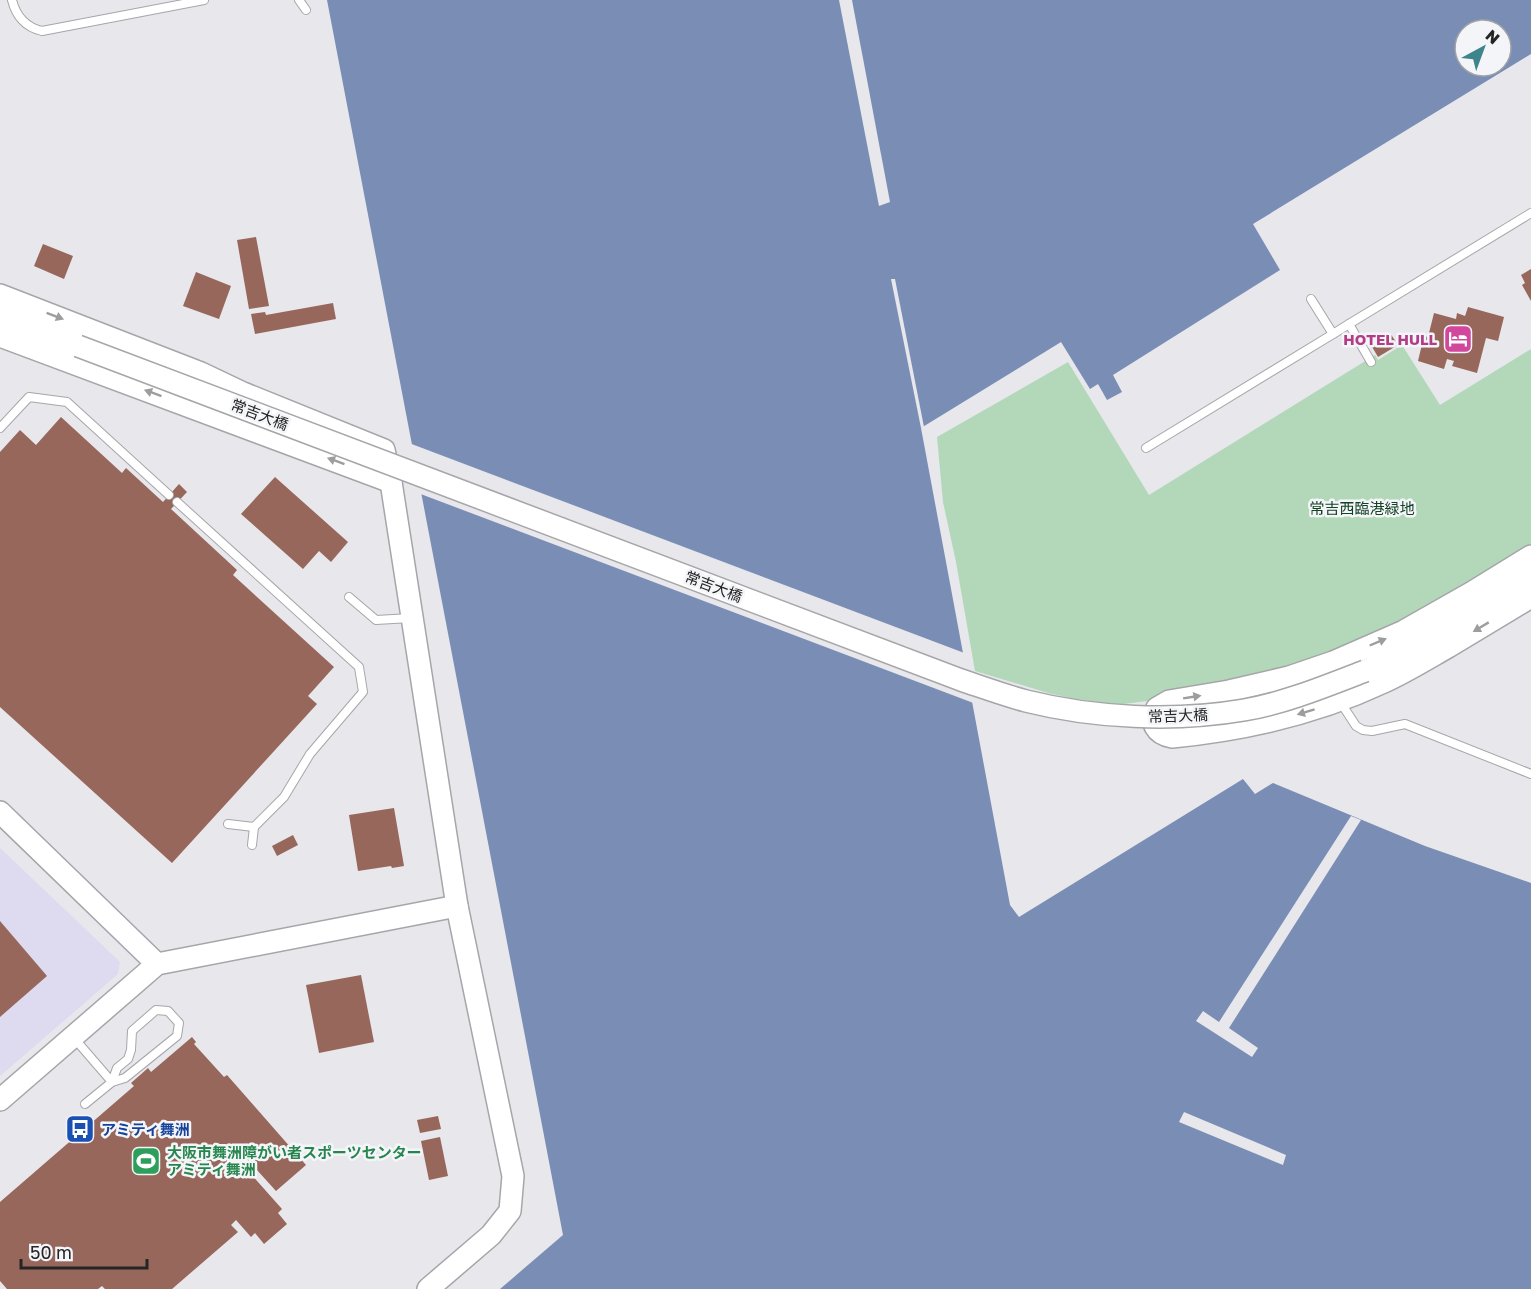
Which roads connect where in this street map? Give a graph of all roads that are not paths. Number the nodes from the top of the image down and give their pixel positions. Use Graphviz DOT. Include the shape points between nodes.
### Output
graph roads {
  1 [pos="12,0"];
  2 [pos="204,0"];
  3 [pos="299,0"];
  4 [pos="306,10"];
  5 [pos="1531,213"];
  6 [pos="0,295"];
  7 [pos="1311,299"];
  8 [pos="0,316"];
  9 [pos="1348,324"];
  10 [pos="1333,334"];
  11 [pos="0,336"];
  12 [pos="1371,362"];
  13 [pos="0,428"];
  14 [pos="1146,447"];
  15 [pos="391,482"];
  16 [pos="169,495"];
  17 [pos="177,502"];
  18 [pos="1531,556"];
  19 [pos="1531,576"];
  20 [pos="349,597"];
  21 [pos="1531,597"];
  22 [pos="412,618"];
  23 [pos="1340,701"];
  24 [pos="1531,774"];
  25 [pos="0,812"];
  26 [pos="228,824"];
  27 [pos="254,827"];
  28 [pos="252,845"];
  29 [pos="457,906"];
  30 [pos="157,963"];
  31 [pos="73,1037"];
  32 [pos="112,1082"];
  33 [pos="0,1100"];
  34 [pos="85,1104"];
  35 [pos="428,1289"];
  1 -- 2 [label="lane" via="20,19 42,31"];
  3 -- 4 [label="lane"];
  5 -- 9 [label="lane"];
  6 -- 15 [label="street, one-way" via="201,372 384,450"];
  7 -- 10 [label="lane"];
  8 -- 19 [label="street, 常吉大橋, bridge" via="949,675 1025,701 1066,709 1135,716 1190,716 1245,710 1294,697 1365,671"];
  9 -- 10 [label="lane"];
  9 -- 12 [label="lane"];
  10 -- 14 [label="lane"];
  15 -- 11 [label="street, one-way"];
  13 -- 16 [label="lane" via="28,397 67,402"];
  15 -- 22 [label="street"];
  17 -- 27 [label="lane" via="359,667 363,692 310,754 284,797"];
  23 -- 18 [label="street, one-way" via="1237,729 1188,736 1166,736 1153,719 1157,708 1169,701 1249,687 1333,662 1404,631"];
  20 -- 22 [label="lane" via="376,620"];
  21 -- 23 [label="street, one-way" via="1423,662"];
  22 -- 29 [label="street"];
  23 -- 24 [label="lane" via="1363,730 1405,724"];
  25 -- 30 [label="street"];
  26 -- 27 [label="lane"];
  27 -- 28 [label="lane"];
  29 -- 30 [label="street"];
  29 -- 35 [label="street" via="513,1176 510,1211 491,1235"];
  30 -- 31 [label="street"];
  31 -- 32 [label="lane"];
  31 -- 33 [label="street"];
  32 -- 32 [label="lane" via="117,1068 128,1059 132,1031 156,1011 168,1011 179,1023 177,1036 125,1078"];
  32 -- 34 [label="lane"];
}
